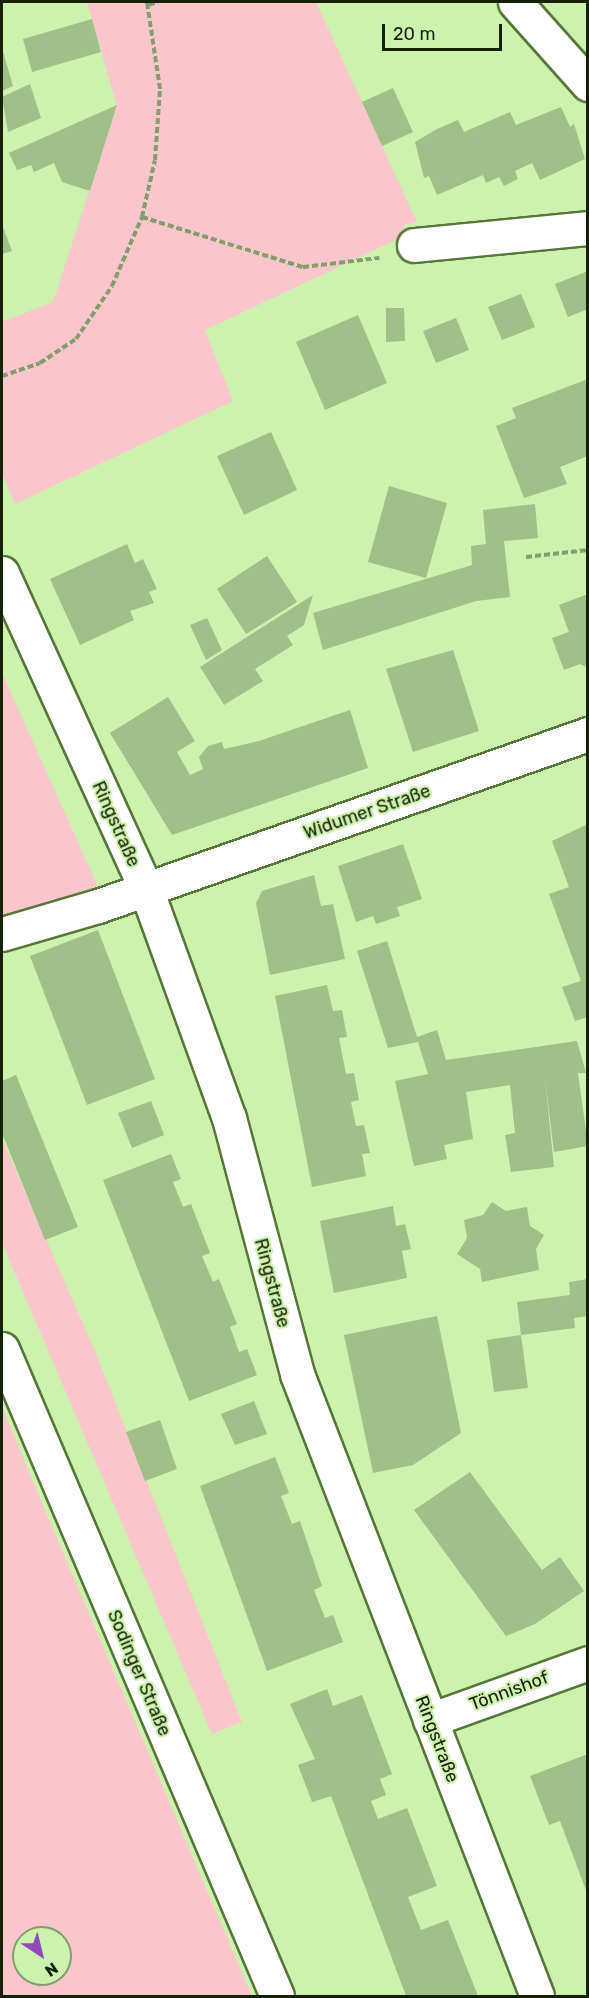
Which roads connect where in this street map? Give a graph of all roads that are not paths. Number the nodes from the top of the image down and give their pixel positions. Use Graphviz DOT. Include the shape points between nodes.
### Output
graph roads {
  1 [pos="515,2"];
  2 [pos="588,84"];
  3 [pos="588,228"];
  4 [pos="414,245"];
  5 [pos="2,573"];
  6 [pos="588,734"];
  7 [pos="146,890"];
  8 [pos="2,934"];
  9 [pos="2,1349"];
  10 [pos="588,1663"];
  11 [pos="429,1720"];
  12 [pos="277,1996"];
  13 [pos="537,1996"];
  1 -- 2 [label="street"];
  3 -- 4 [label="street"];
  5 -- 7 [label="street, Ringstraße"];
  6 -- 7 [label="street, Widumer Straße"];
  7 -- 8 [label="street, Widumer Straße"];
  7 -- 11 [label="street, Ringstraße" via="229,1118 297,1374"];
  9 -- 12 [label="street, Sodinger Straße"];
  10 -- 11 [label="street, Tönnishof"];
  11 -- 13 [label="street, Ringstraße"];
}
